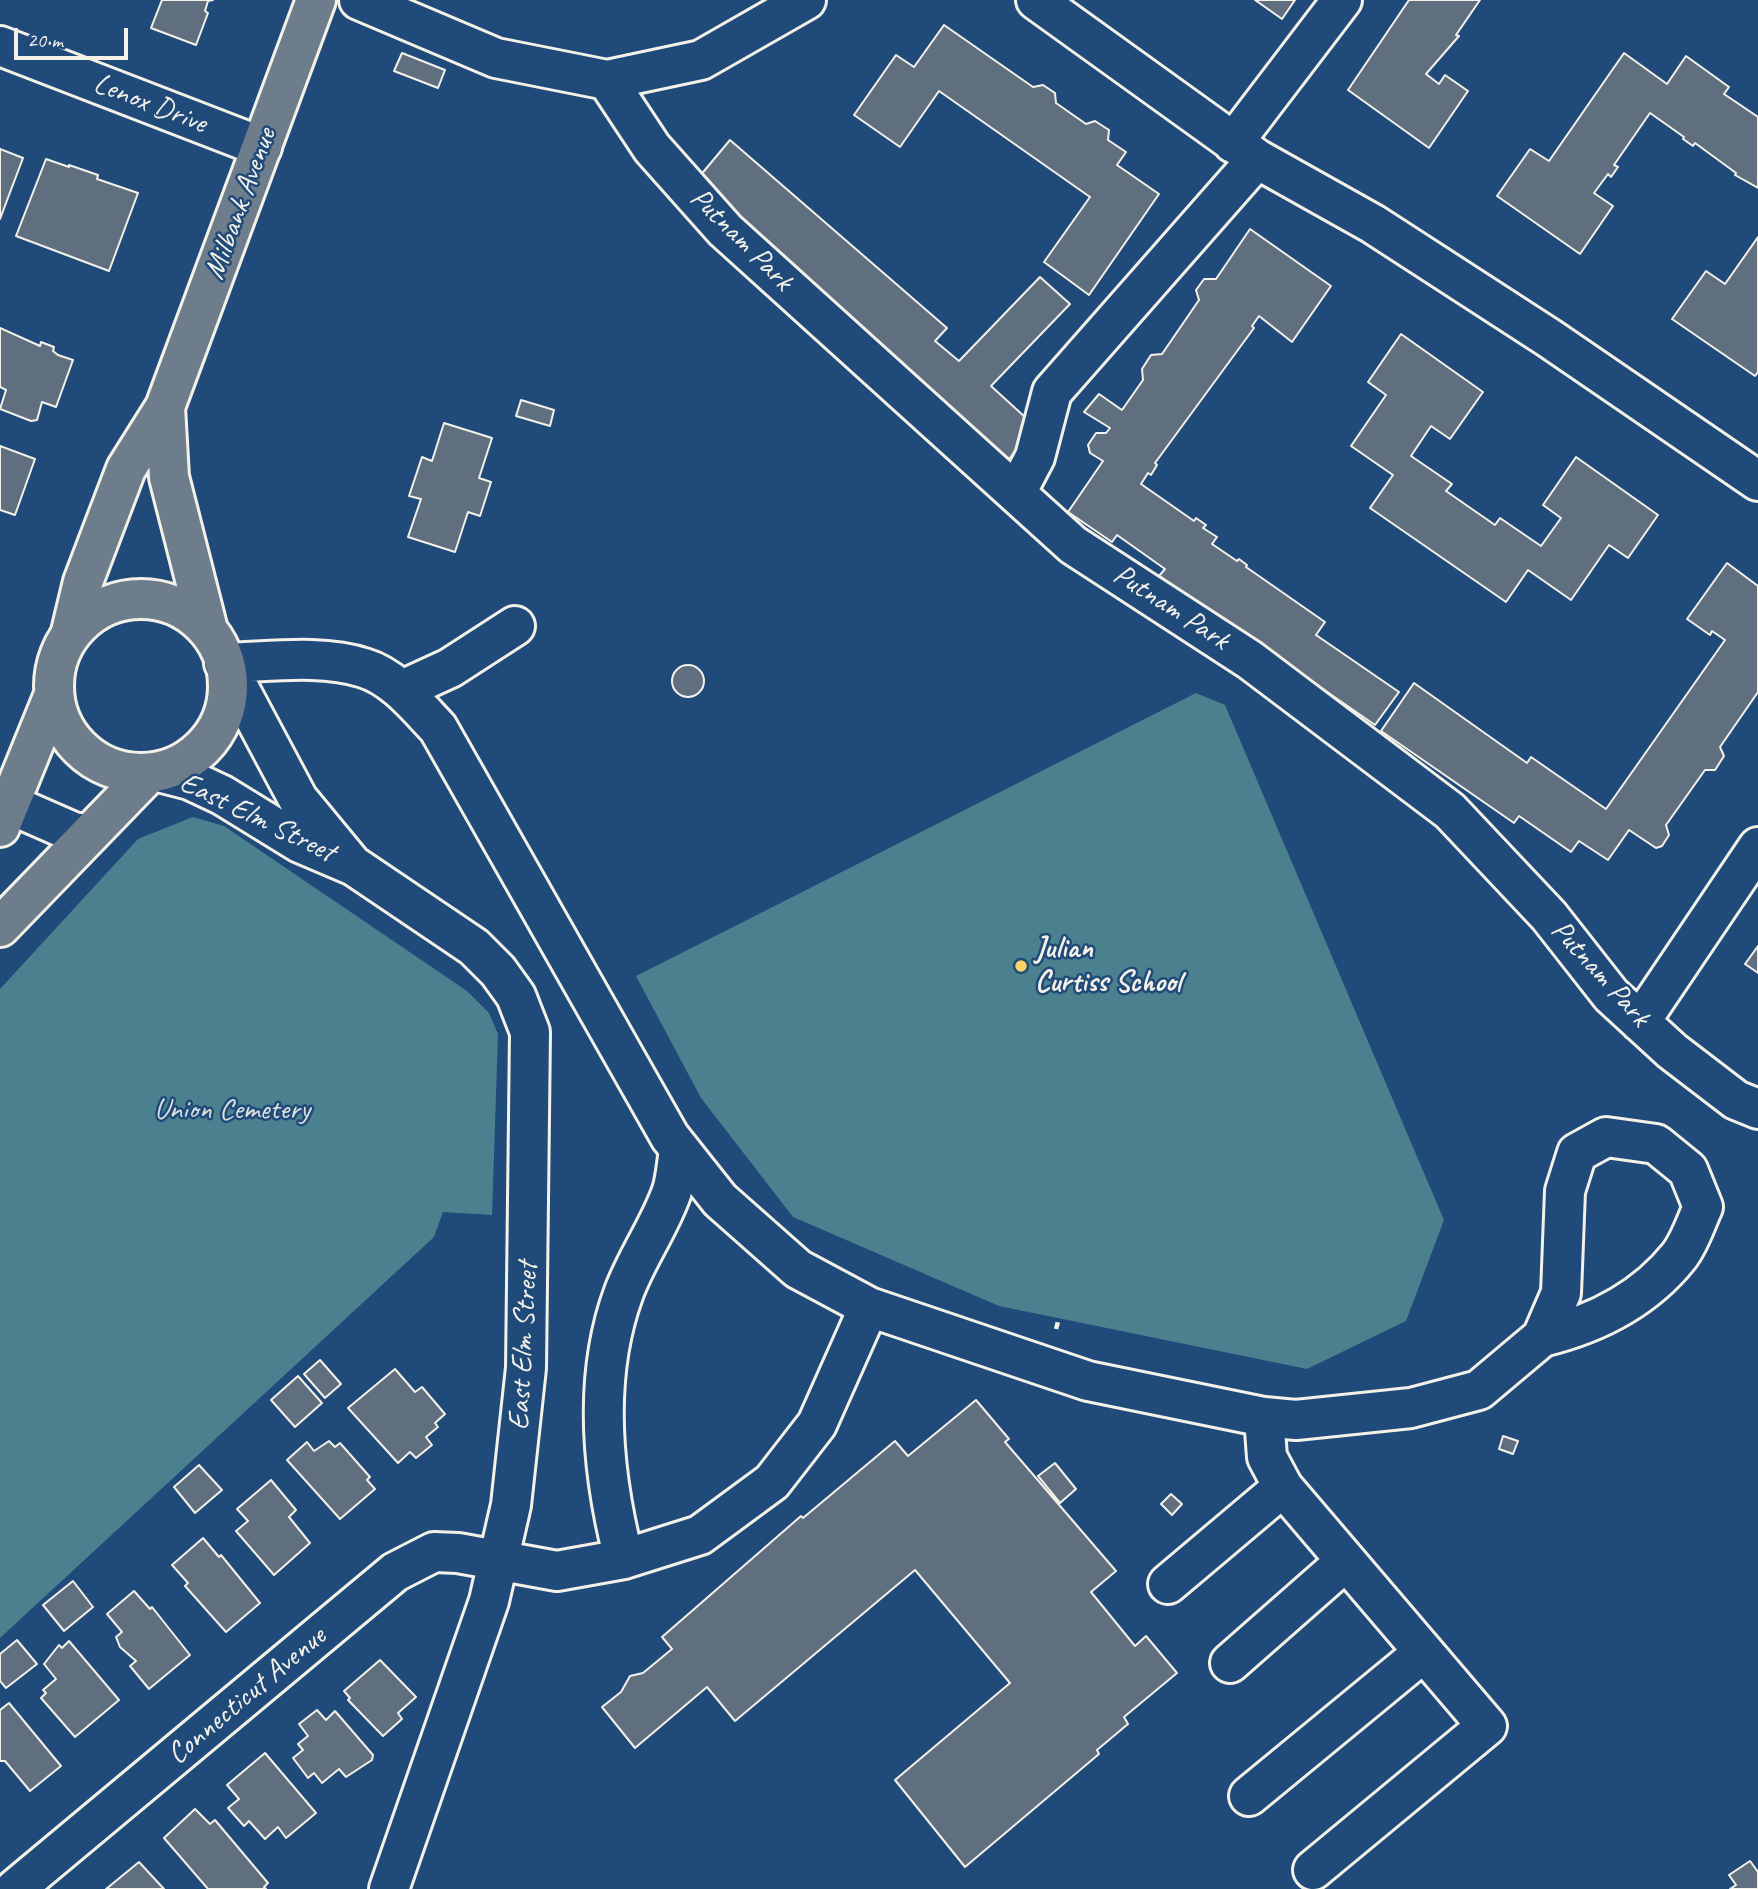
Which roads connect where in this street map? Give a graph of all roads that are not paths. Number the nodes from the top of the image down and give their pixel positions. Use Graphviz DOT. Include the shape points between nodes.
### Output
graph roads {
  1 [pos="316,0"];
  2 [pos="359,0"];
  3 [pos="806,0"];
  4 [pos="1036,0"];
  5 [pos="1342,0"];
  6 [pos="0,46"];
  7 [pos="607,80"];
  8 [pos="262,147"];
  9 [pos="1245,151"];
  10 [pos="165,407"];
  11 [pos="1758,481"];
  12 [pos="1016,493"];
  13 [pos="515,626"];
  14 [pos="71,632"];
  15 [pos="220,656"];
  16 [pos="402,690"];
  17 [pos="53,696"];
  18 [pos="154,773"];
  19 [pos="3,810"];
  20 [pos="88,834"];
  21 [pos="1758,847"];
  22 [pos="354,866"];
  23 [pos="0,927"];
  24 [pos="1640,1022"];
  25 [pos="1758,1109"];
  26 [pos="679,1149"];
  27 [pos="869,1307"];
  28 [pos="1542,1337"];
  29 [pos="1264,1417"];
  30 [pos="1283,1486"];
  31 [pos="624,1559"];
  32 [pos="1346,1561"];
  33 [pos="499,1562"];
  34 [pos="1168,1584"];
  35 [pos="1424,1652"];
  36 [pos="1230,1663"];
  37 [pos="1249,1796"];
  38 [pos="1312,1870"];
  39 [pos="15,1889"];
  40 [pos="389,1889"];
  1 -- 8 [label="main road, Milbank Avenue"];
  2 -- 7 [label="street" via="496,58"];
  3 -- 7 [label="street" via="701,60"];
  4 -- 9 [label="street"];
  5 -- 9 [label="street"];
  6 -- 8 [label="street, Lenox Drive"];
  7 -- 12 [label="street, Putnam Park" via="652,148 725,230"];
  8 -- 10 [label="main road, Milbank Avenue"];
  9 -- 11 [label="street" via="1373,224"];
  9 -- 12 [label="street" via="1052,392 1035,457"];
  10 -- 14 [label="main road, Milbank Avenue" via="126,469 83,582"];
  10 -- 15 [label="main road, Milbank Avenue" via="169,477"];
  12 -- 24 [label="street, Putnam Park" via="1073,545 1250,660 1450,811"];
  13 -- 16 [label="street" via="450,668"];
  14 -- 15 [label="main road" via="90,614 120,601 142,598 191,614"];
  14 -- 17 [label="main road" via="58,654"];
  15 -- 16 [label="street" via="364,668"];
  15 -- 18 [label="main road" via="225,711 210,740 196,755"];
  15 -- 22 [label="street, East Elm Street" via="298,799"];
  16 -- 26 [label="street" via="438,728"];
  17 -- 18 [label="main road" via="71,741 92,760 121,772"];
  17 -- 19 [label="main road"];
  18 -- 20 [label="main road"];
  18 -- 22 [label="street, East Elm Street" via="190,780 300,843"];
  19 -- 20 [label="street"];
  20 -- 23 [label="main road"];
  21 -- 24 [label="street"];
  22 -- 33 [label="street, East Elm Street" via="474,947 516,996 530,1032 526,1368 519,1446"];
  24 -- 25 [label="street, Putnam Park" via="1736,1100"];
  26 -- 27 [label="street" via="720,1200 798,1269"];
  26 -- 31 [label="street" via="672,1190 624,1292 610,1339 604,1455"];
  27 -- 29 [label="street" via="1087,1381"];
  27 -- 31 [label="street, Connecticut Avenue" via="817,1424 772,1482 700,1535"];
  28 -- 28 [label="street" via="1561,1293 1565,1191 1577,1153 1606,1138 1656,1144 1688,1170 1703,1207 1681,1254 1641,1295 1581,1327"];
  28 -- 29 [label="street" via="1479,1390 1412,1408 1296,1420"];
  29 -- 30 [label="street" via="1267,1457"];
  30 -- 32 [label="street"];
  30 -- 34 [label="street"];
  31 -- 33 [label="street, Connecticut Avenue" via="557,1571"];
  32 -- 35 [label="street"];
  32 -- 36 [label="street"];
  33 -- 39 [label="street, Connecticut Avenue" via="434,1552 395,1572"];
  33 -- 40 [label="street, East Elm Street"];
  35 -- 37 [label="street"];
  35 -- 38 [label="street" via="1488,1726"];
}
